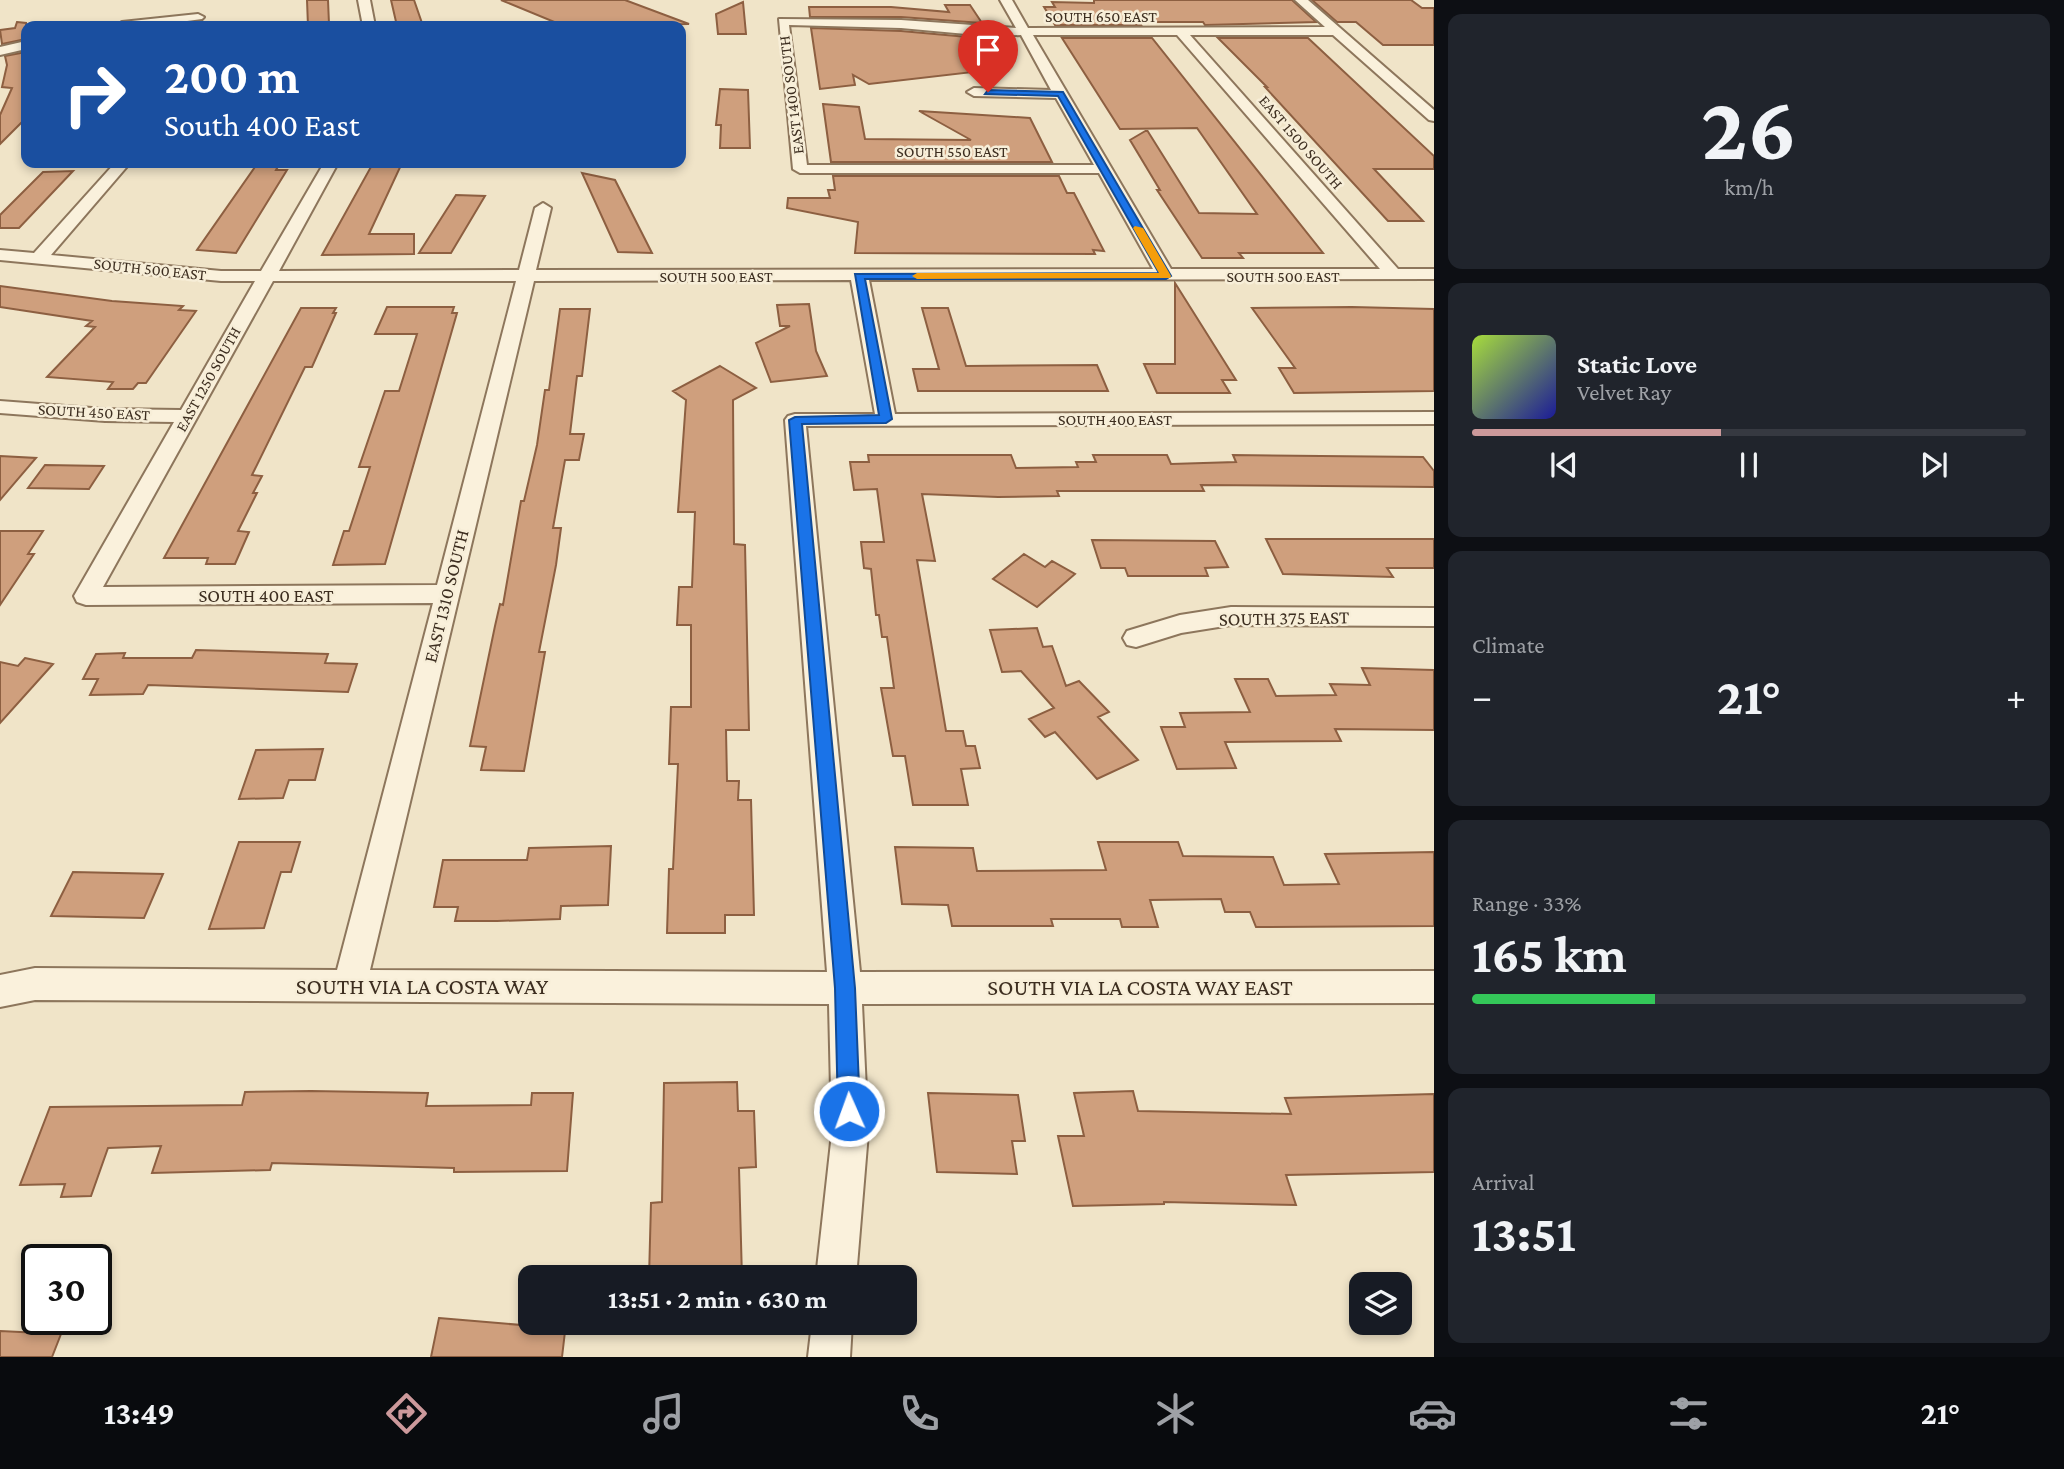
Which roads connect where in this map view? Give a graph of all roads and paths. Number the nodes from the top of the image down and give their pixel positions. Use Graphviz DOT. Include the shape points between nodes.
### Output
graph roads {
  1 [pos="199,0"];
  2 [pos="364,0"];
  3 [pos="1006,0"];
  4 [pos="1301,0"];
  5 [pos="197,21"];
  6 [pos="368,21"];
  7 [pos="782,21"];
  8 [pos="1336,31"];
  9 [pos="1024,32"];
  10 [pos="1181,32"];
  11 [pos="21,46"];
  12 [pos="0,51"];
  13 [pos="974,92"];
  14 [pos="1060,94"];
  15 [pos="1434,117"];
  16 [pos="119,168"];
  17 [pos="328,168"];
  18 [pos="800,169"];
  19 [pos="1104,169"];
  20 [pos="543,208"];
  21 [pos="0,255"];
  22 [pos="39,258"];
  23 [pos="1434,274"];
  24 [pos="267,276"];
  25 [pos="526,276"];
  26 [pos="859,276"];
  27 [pos="1166,276"];
  28 [pos="1395,276"];
  29 [pos="0,407"];
  30 [pos="187,416"];
  31 [pos="1434,418"];
  32 [pos="886,419"];
  33 [pos="795,420"];
  34 [pos="447,594"];
  35 [pos="86,596"];
  36 [pos="1434,617"];
  37 [pos="1136,638"];
  38 [pos="350,985"];
  39 [pos="1434,987"];
  40 [pos="845,988"];
  41 [pos="0,991"];
  42 [pos="837,1265"];
  43 [pos="831,1335"];
  44 [pos="829,1357"];
  1 -- 5 [label="street"];
  2 -- 6 [label="street"];
  3 -- 9 [label="street"];
  4 -- 8 [label="street"];
  7 -- 9 [label="street, SOUTH 650 EAST"];
  7 -- 18 [label="street, EAST 1400 SOUTH"];
  8 -- 10 [label="street, SOUTH 650 EAST"];
  8 -- 15 [label="street"];
  9 -- 10 [label="street, SOUTH 650 EAST"];
  9 -- 14 [label="street"];
  10 -- 28 [label="street, EAST 1500 SOUTH"];
  11 -- 12 [label="street"];
  13 -- 14 [label="street"];
  14 -- 19 [label="street"];
  16 -- 22 [label="street"];
  17 -- 24 [label="street, EAST 1250 SOUTH"];
  18 -- 19 [label="street, SOUTH 550 EAST"];
  19 -- 27 [label="street"];
  20 -- 25 [label="street, EAST 1310 SOUTH"];
  21 -- 22 [label="street, SOUTH 500 EAST"];
  22 -- 24 [label="street, SOUTH 500 EAST" via="170,273"];
  23 -- 28 [label="street, SOUTH 500 EAST"];
  24 -- 25 [label="street, SOUTH 500 EAST"];
  24 -- 30 [label="street, EAST 1250 SOUTH"];
  25 -- 26 [label="street, SOUTH 500 EAST"];
  25 -- 34 [label="street, EAST 1310 SOUTH"];
  26 -- 27 [label="street, SOUTH 500 EAST"];
  26 -- 32 [label="street"];
  27 -- 28 [label="street, SOUTH 500 EAST"];
  29 -- 30 [label="street, SOUTH 450 EAST"];
  30 -- 35 [label="street, EAST 1250 SOUTH"];
  31 -- 32 [label="street, SOUTH 400 EAST"];
  32 -- 33 [label="street, SOUTH 400 EAST"];
  33 -- 40 [label="street"];
  34 -- 35 [label="street, SOUTH 400 EAST"];
  34 -- 38 [label="street, EAST 1310 SOUTH"];
  36 -- 37 [label="street, SOUTH 375 EAST" via="1231,616 1180,624"];
  38 -- 40 [label="street, SOUTH VIA LA COSTA WAY"];
  38 -- 41 [label="street, SOUTH VIA LA COSTA WAY" via="36,984"];
  39 -- 40 [label="street, SOUTH VIA LA COSTA WAY EAST"];
  40 -- 42 [label="street" via="850,1133"];
  43 -- 44 [label="street"];
}
